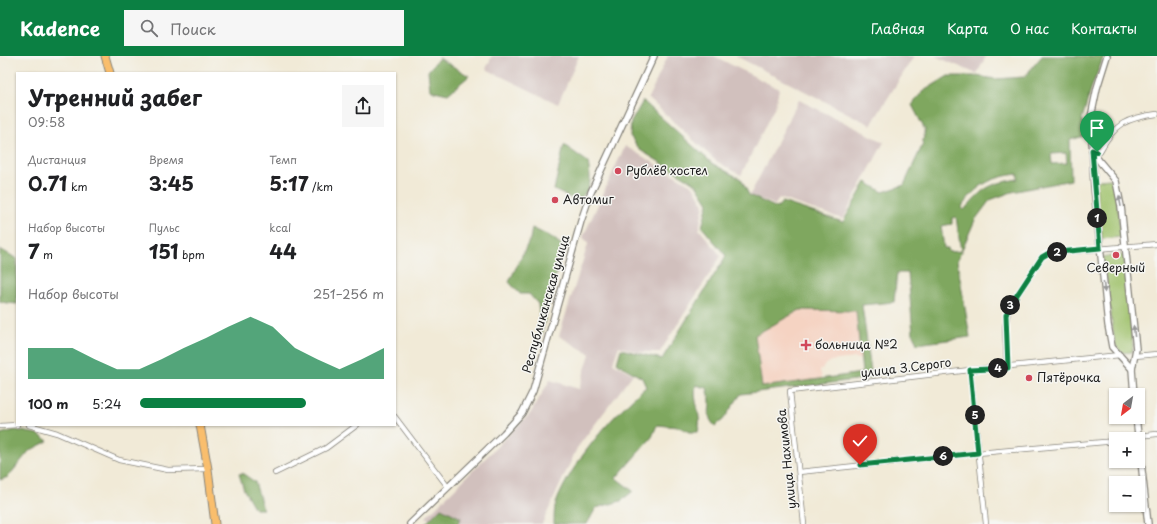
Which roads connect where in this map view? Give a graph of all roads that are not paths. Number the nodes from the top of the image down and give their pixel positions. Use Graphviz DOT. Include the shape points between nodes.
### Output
graph roads {
  1 [pos="105,56"];
  2 [pos="654,56"];
  3 [pos="1107,56"];
  4 [pos="110,72"];
  5 [pos="1157,114"];
  6 [pos="1092,150"];
  7 [pos="1157,244"];
  8 [pos="1126,246"];
  9 [pos="1100,248"];
  10 [pos="1157,354"];
  11 [pos="1120,356"];
  12 [pos="1135,356"];
  13 [pos="1008,368"];
  14 [pos="1132,369"];
  15 [pos="970,370"];
  16 [pos="1133,388"];
  17 [pos="790,391"];
  18 [pos="396,418"];
  19 [pos="16,425"];
  20 [pos="0,426"];
  21 [pos="32,426"];
  22 [pos="200,426"];
  23 [pos="356,426"];
  24 [pos="1157,434"];
  25 [pos="1145,436"];
  26 [pos="1109,442"];
  27 [pos="978,453"];
  28 [pos="1141,468"];
  29 [pos="208,469"];
  30 [pos="799,472"];
  31 [pos="275,473"];
  32 [pos="448,487"];
  33 [pos="411,523"];
  34 [pos="215,524"];
  35 [pos="804,524"];
  36 [pos="986,524"];
  37 [pos="1148,524"];
  1 -- 4 [label="main road"];
  2 -- 32 [label="street, Республиканская улица" via="591,192 533,390 522,413"];
  3 -- 6 [label="street" via="1091,117"];
  5 -- 6 [label="street" via="1135,117 1116,128 1100,151"];
  8 -- 6 [label="street, one-way" via="1116,181"];
  6 -- 9 [label="street"];
  7 -- 8 [label="street"];
  8 -- 9 [label="street"];
  12 -- 8 [label="street, one-way"];
  9 -- 11 [label="street, one-way" via="1112,347"];
  9 -- 13 [label="street" via="1049,253 1042,257 1006,315"];
  10 -- 12 [label="street"];
  11 -- 13 [label="street, улица З.Серого"];
  11 -- 14 [label="street"];
  12 -- 14 [label="street"];
  13 -- 15 [label="street, улица З.Серого"];
  14 -- 16 [label="street"];
  15 -- 17 [label="street, улица З.Серого"];
  15 -- 27 [label="street"];
  17 -- 30 [label="street, улица Нахимова"];
  18 -- 32 [label="street"];
  19 -- 20 [label="street"];
  21 -- 29 [label="street" via="57,433 119,460 168,470"];
  22 -- 29 [label="main road"];
  23 -- 31 [label="street" via="326,448"];
  24 -- 25 [label="street"];
  26 -- 27 [label="street"];
  27 -- 30 [label="street"];
  27 -- 36 [label="street"];
  28 -- 37 [label="street"];
  29 -- 34 [label="main road"];
  30 -- 35 [label="street, улица Нахимова"];
  32 -- 33 [label="street, Республиканская улица"];
}
